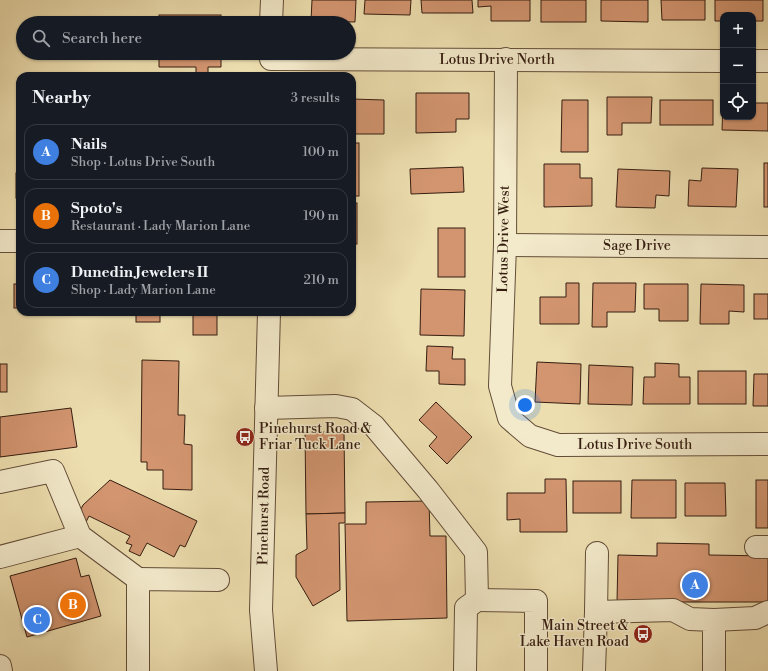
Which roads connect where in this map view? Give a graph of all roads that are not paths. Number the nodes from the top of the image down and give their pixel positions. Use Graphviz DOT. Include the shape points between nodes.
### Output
graph roads {
  1 [pos="272,0"];
  2 [pos="271,16"];
  3 [pos="506,59"];
  4 [pos="720,61"];
  5 [pos="756,61"];
  6 [pos="768,61"];
  7 [pos="271,63"];
  8 [pos="0,241"];
  9 [pos="16,241"];
  10 [pos="505,245"];
  11 [pos="768,247"];
  12 [pos="269,316"];
  13 [pos="266,408"];
  14 [pos="509,418"];
  15 [pos="768,444"];
  16 [pos="0,482"];
  17 [pos="80,536"];
  18 [pos="597,552"];
  19 [pos="0,557"];
  20 [pos="138,579"];
  21 [pos="218,580"];
  22 [pos="477,600"];
  23 [pos="596,612"];
  24 [pos="768,612"];
  25 [pos="714,620"];
  26 [pos="0,666"];
  27 [pos="1,671"];
  28 [pos="138,671"];
  29 [pos="266,671"];
  30 [pos="465,671"];
  31 [pos="536,671"];
  32 [pos="594,671"];
  33 [pos="714,671"];
  1 -- 2 [label="street"];
  3 -- 4 [label="street, Lotus Drive North"];
  3 -- 7 [label="street, Lotus Drive North"];
  3 -- 10 [label="street, Lotus Drive West"];
  5 -- 6 [label="street"];
  8 -- 9 [label="street"];
  10 -- 11 [label="street, Sage Drive"];
  10 -- 14 [label="street, Lotus Drive West" via="500,386"];
  12 -- 13 [label="street, Pinehurst Road"];
  13 -- 22 [label="street" via="336,406 352,409 374,426 476,552"];
  13 -- 29 [label="street, Pinehurst Road" via="261,610"];
  14 -- 15 [label="street, Lotus Drive South" via="530,436 558,445"];
  16 -- 17 [label="street" via="53,471"];
  17 -- 19 [label="street"];
  17 -- 20 [label="street"];
  18 -- 23 [label="street"];
  20 -- 21 [label="street"];
  20 -- 28 [label="street"];
  22 -- 30 [label="street" via="466,608"];
  22 -- 31 [label="street" via="536,601"];
  23 -- 25 [label="street" via="673,610 690,619"];
  23 -- 32 [label="street"];
  24 -- 25 [label="street" via="755,618"];
  25 -- 33 [label="street"];
  26 -- 27 [label="street"];
}
